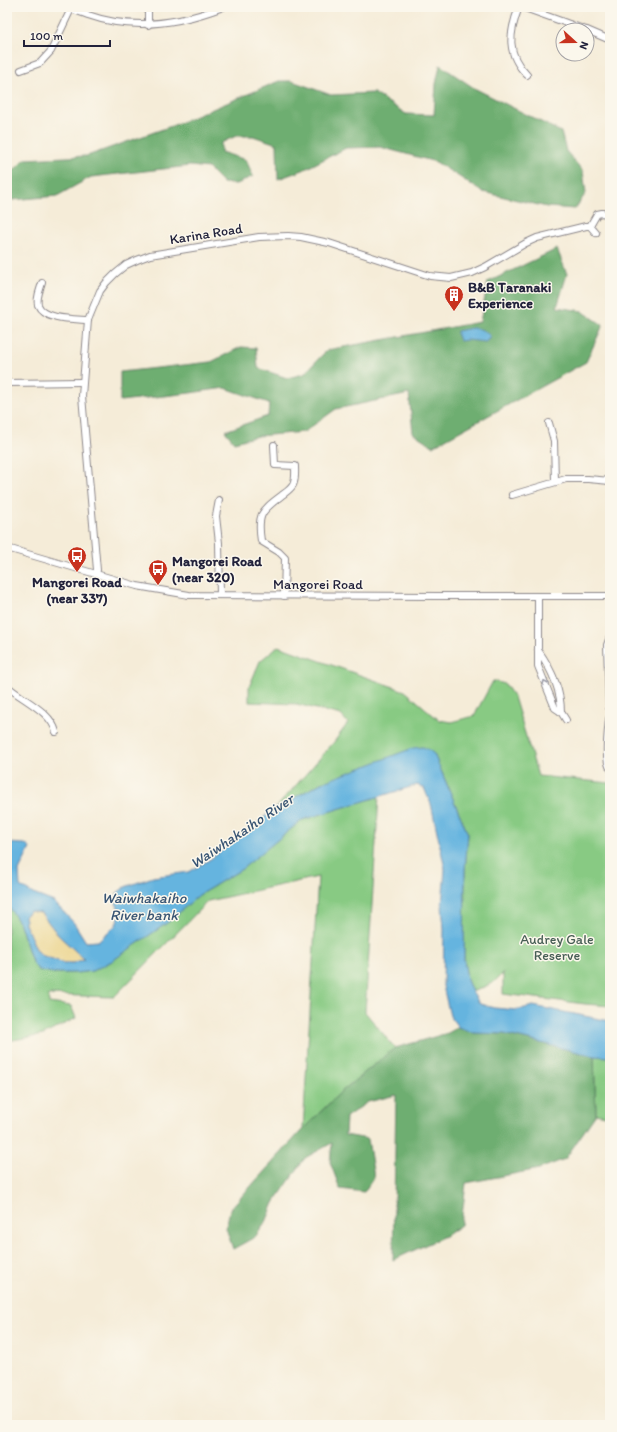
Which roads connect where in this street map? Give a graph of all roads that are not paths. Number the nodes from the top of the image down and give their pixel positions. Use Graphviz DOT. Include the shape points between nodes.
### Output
graph roads {
  1 [pos="148,7"];
  2 [pos="223,7"];
  3 [pos="519,7"];
  4 [pos="522,7"];
  5 [pos="70,8"];
  6 [pos="564,22"];
  7 [pos="148,25"];
  8 [pos="595,33"];
  9 [pos="610,40"];
  10 [pos="21,70"];
  11 [pos="527,75"];
  12 [pos="610,215"];
  13 [pos="590,226"];
  14 [pos="596,233"];
  15 [pos="42,283"];
  16 [pos="88,320"];
  17 [pos="82,382"];
  18 [pos="7,383"];
  19 [pos="549,423"];
  20 [pos="274,444"];
  21 [pos="610,471"];
  22 [pos="555,481"];
  23 [pos="609,481"];
  24 [pos="512,495"];
  25 [pos="219,500"];
  26 [pos="7,548"];
  27 [pos="96,574"];
  28 [pos="220,595"];
  29 [pos="284,596"];
  30 [pos="538,596"];
  31 [pos="610,596"];
  32 [pos="610,637"];
  33 [pos="538,650"];
  34 [pos="7,686"];
  35 [pos="610,708"];
  36 [pos="561,712"];
  37 [pos="610,717"];
  38 [pos="566,720"];
  39 [pos="56,732"];
  40 [pos="610,768"];
  1 -- 7 [label="street"];
  2 -- 7 [label="street" via="183,20"];
  3 -- 11 [label="street" via="511,39 516,60"];
  4 -- 6 [label="street"];
  5 -- 7 [label="street" via="101,20"];
  5 -- 10 [label="street" via="51,51 40,63"];
  8 -- 9 [label="street"];
  12 -- 13 [label="street" via="597,214"];
  13 -- 14 [label="street"];
  13 -- 16 [label="street, Karina Road" via="537,238 478,270 451,278 430,276 329,243 302,237 259,237 150,255 126,265 110,278 100,291"];
  15 -- 16 [label="street" via="38,296 41,310 52,316"];
  16 -- 17 [label="street, Karina Road"];
  17 -- 18 [label="street"];
  17 -- 27 [label="street, Karina Road"];
  19 -- 22 [label="street" via="554,441"];
  20 -- 29 [label="street" via="275,465 295,466 294,480 290,489 261,514 259,527 261,541 285,558"];
  21 -- 23 [label="street"];
  22 -- 23 [label="street" via="577,478"];
  22 -- 24 [label="street"];
  25 -- 28 [label="street" via="216,516"];
  26 -- 27 [label="street, Mangorei Road"];
  27 -- 28 [label="street, Mangorei Road" via="156,590 190,595"];
  28 -- 29 [label="street, Mangorei Road"];
  29 -- 30 [label="street, Mangorei Road"];
  30 -- 31 [label="street, Mangorei Road"];
  30 -- 33 [label="street"];
  32 -- 35 [label="street" via="607,645"];
  33 -- 36 [label="street" via="556,684 561,700"];
  36 -- 33 [label="street, one-way" via="555,708 538,666"];
  34 -- 39 [label="street" via="37,707 54,725"];
  36 -- 38 [label="street"];
  37 -- 40 [label="street" via="607,750"];
}
